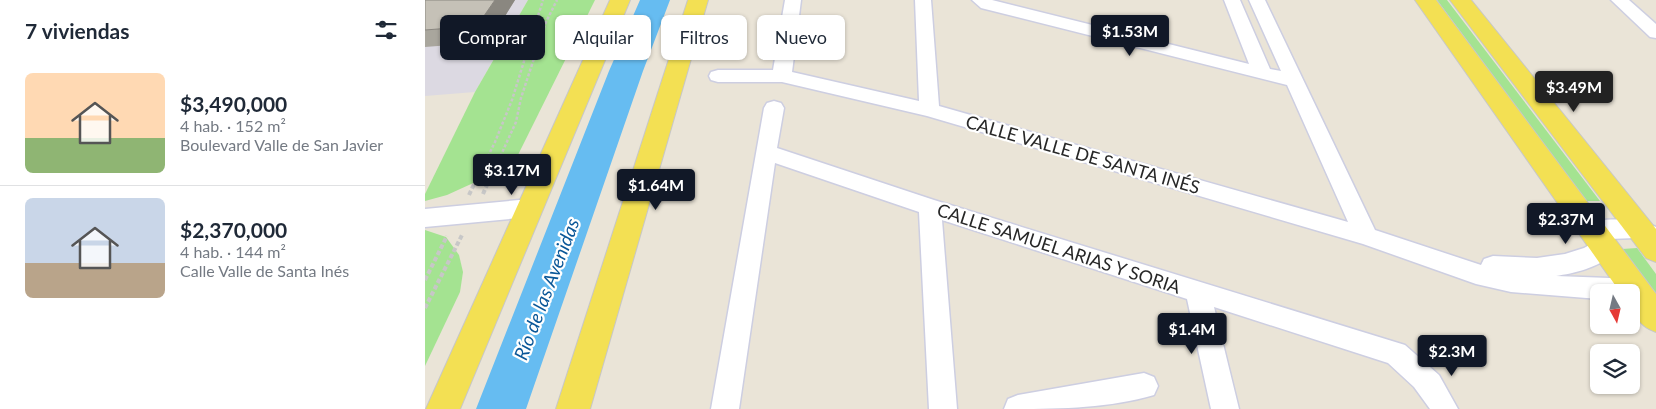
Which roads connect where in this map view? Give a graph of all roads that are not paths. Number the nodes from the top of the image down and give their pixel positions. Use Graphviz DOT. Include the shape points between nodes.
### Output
graph roads {
  1 [pos="620,0"];
  2 [pos="698,0"];
  3 [pos="793,0"];
  4 [pos="923,0"];
  5 [pos="980,0"];
  6 [pos="1232,0"];
  7 [pos="1257,0"];
  8 [pos="1425,0"];
  9 [pos="1460,0"];
  10 [pos="1619,0"];
  11 [pos="1656,34"];
  12 [pos="1262,73"];
  13 [pos="718,76"];
  14 [pos="782,76"];
  15 [pos="1294,81"];
  16 [pos="774,108"];
  17 [pos="929,110"];
  18 [pos="765,152"];
  19 [pos="930,207"];
  20 [pos="530,208"];
  21 [pos="425,218"];
  22 [pos="1647,233"];
  23 [pos="1366,236"];
  24 [pos="1598,238"];
  25 [pos="1656,250"];
  26 [pos="1442,260"];
  27 [pos="1632,284"];
  28 [pos="1590,288"];
  29 [pos="1198,292"];
  30 [pos="1640,296"];
  31 [pos="1656,318"];
  32 [pos="1144,386"];
  33 [pos="443,409"];
  34 [pos="573,409"];
  35 [pos="725,409"];
  36 [pos="943,409"];
  37 [pos="1018,409"];
  38 [pos="1225,409"];
  39 [pos="1444,409"];
  1 -- 20 [label="main road"];
  2 -- 34 [label="main road"];
  3 -- 14 [label="street"];
  4 -- 17 [label="street"];
  5 -- 12 [label="street"];
  6 -- 12 [label="street"];
  7 -- 15 [label="street"];
  8 -- 24 [label="main road"];
  9 -- 22 [label="main road"];
  10 -- 11 [label="street"];
  12 -- 15 [label="street"];
  13 -- 14 [label="street, CALLE VALLE DE SANTA INÉS"];
  14 -- 17 [label="street, CALLE VALLE DE SANTA INÉS"];
  15 -- 23 [label="street"];
  16 -- 18 [label="street"];
  17 -- 23 [label="street, CALLE VALLE DE SANTA INÉS"];
  18 -- 19 [label="street, CALLE SAMUEL ARIAS Y SORIA"];
  18 -- 35 [label="street"];
  19 -- 29 [label="street, CALLE SAMUEL ARIAS Y SORIA"];
  19 -- 36 [label="street"];
  20 -- 21 [label="street"];
  20 -- 33 [label="main road"];
  22 -- 24 [label="street, CALLE VALLE DE SANTA INÉS"];
  22 -- 25 [label="main road"];
  23 -- 26 [label="street, CALLE VALLE DE SANTA INÉS"];
  24 -- 26 [label="street, CALLE VALLE DE SANTA INÉS" via="1592,256 1557,267 1505,267"];
  24 -- 27 [label="main road"];
  26 -- 28 [label="street, CALLE VALLE DE SANTA INÉS" via="1476,274 1511,282"];
  29 -- 38 [label="street"];
  29 -- 39 [label="street, CALLE SAMUEL ARIAS Y SORIA" via="1397,354 1436,390"];
  30 -- 31 [label="main road"];
  32 -- 37 [label="street"];
}
